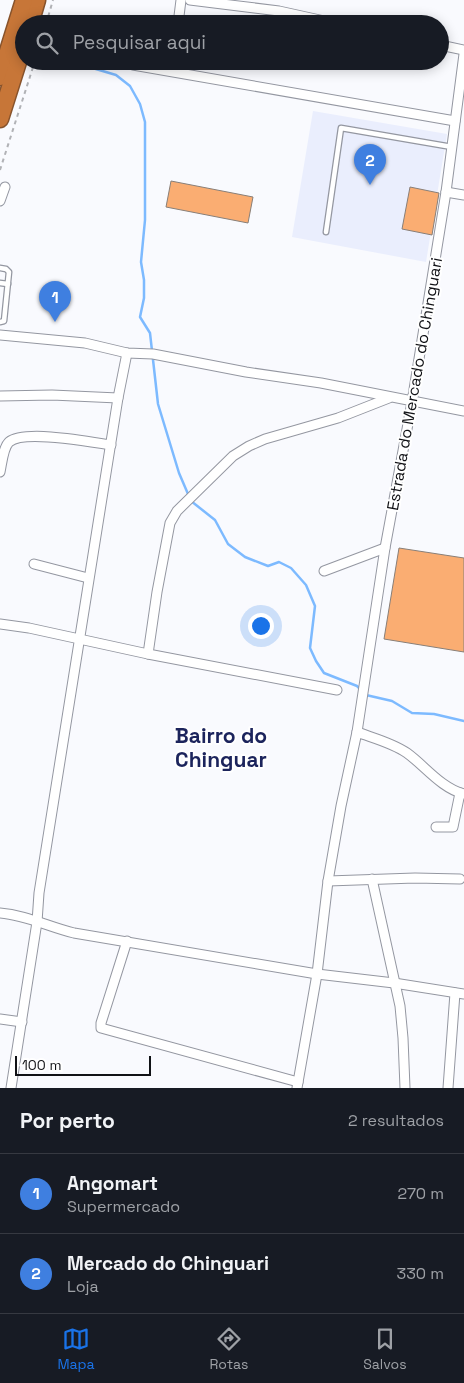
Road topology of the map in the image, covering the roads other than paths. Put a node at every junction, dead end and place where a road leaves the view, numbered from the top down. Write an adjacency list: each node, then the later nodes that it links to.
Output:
1 (24, 0): 5 (highway)
2 (37, 0): 6 (highway)
3 (181, 0): 7 (street)
4 (190, 0): 8 (street)
5 (19, 15)
6 (33, 15)
7 (179, 15)
8 (297, 15)
9 (15, 29): 15 (highway)
10 (449, 48): 11 (street)
11 (464, 52): 17 (street, Estrada do Mercado do Chinguari)
12 (15, 70): 16 (highway)
13 (160, 70): 14 (street)
14 (171, 72): 17 (street)
15 (0, 77)
16 (0, 119)
17 (455, 121): 18 (street, Estrada do Mercado do Chinguari)
18 (452, 147): 20 (street, Estrada do Mercado do Chinguari); 23 (lane)
19 (5, 187): 22 (street)
20 (446, 192): 21 (street); 34 (street, Estrada do Mercado do Chinguari)
21 (464, 195)
22 (0, 201)
23 (326, 232)
24 (0, 268): 26 (lane)
25 (0, 283): 26 (lane)
26 (8, 284): 27 (lane)
27 (3, 306): 28 (lane)
28 (0, 322)
29 (0, 335): 30 (street)
30 (127, 353): 32 (street); 33 (street)
31 (0, 396): 32 (street)
32 (118, 398): 36 (street)
33 (390, 398): 34 (street); 44 (street)
34 (412, 402): 35 (street); 38 (street, Estrada do Mercado do Chinguari)
35 (464, 411)
36 (111, 445): 37 (street); 41 (street)
37 (0, 472)
38 (385, 548): 40 (street); 46 (street, Estrada do Mercado do Chinguari)
39 (34, 564): 41 (street)
40 (324, 570)
41 (88, 578): 43 (street)
42 (0, 624): 43 (street)
43 (78, 640): 44 (street); 53 (street)
44 (148, 654): 45 (street)
45 (337, 690)
46 (357, 732): 47 (street); 51 (street, Estrada do Mercado do Chinguari)
47 (462, 793): 48 (street)
48 (436, 827)
49 (372, 879): 50 (street); 51 (street); 56 (street)
50 (460, 879)
51 (328, 881): 55 (street, Estrada do Mercado do Chinguari)
52 (0, 913): 53 (street)
53 (37, 922): 54 (street); 59 (street)
54 (127, 942): 55 (street); 60 (street)
55 (317, 974): 56 (street); 60 (street, Estrada do Mercado do Chinguari)
56 (394, 983): 57 (street); 62 (street)
57 (459, 994): 63 (street)
58 (0, 1019): 59 (street)
59 (22, 1022): 61 (street)
60 (297, 1085)
61 (11, 1088)
62 (405, 1088)
63 (448, 1088)

